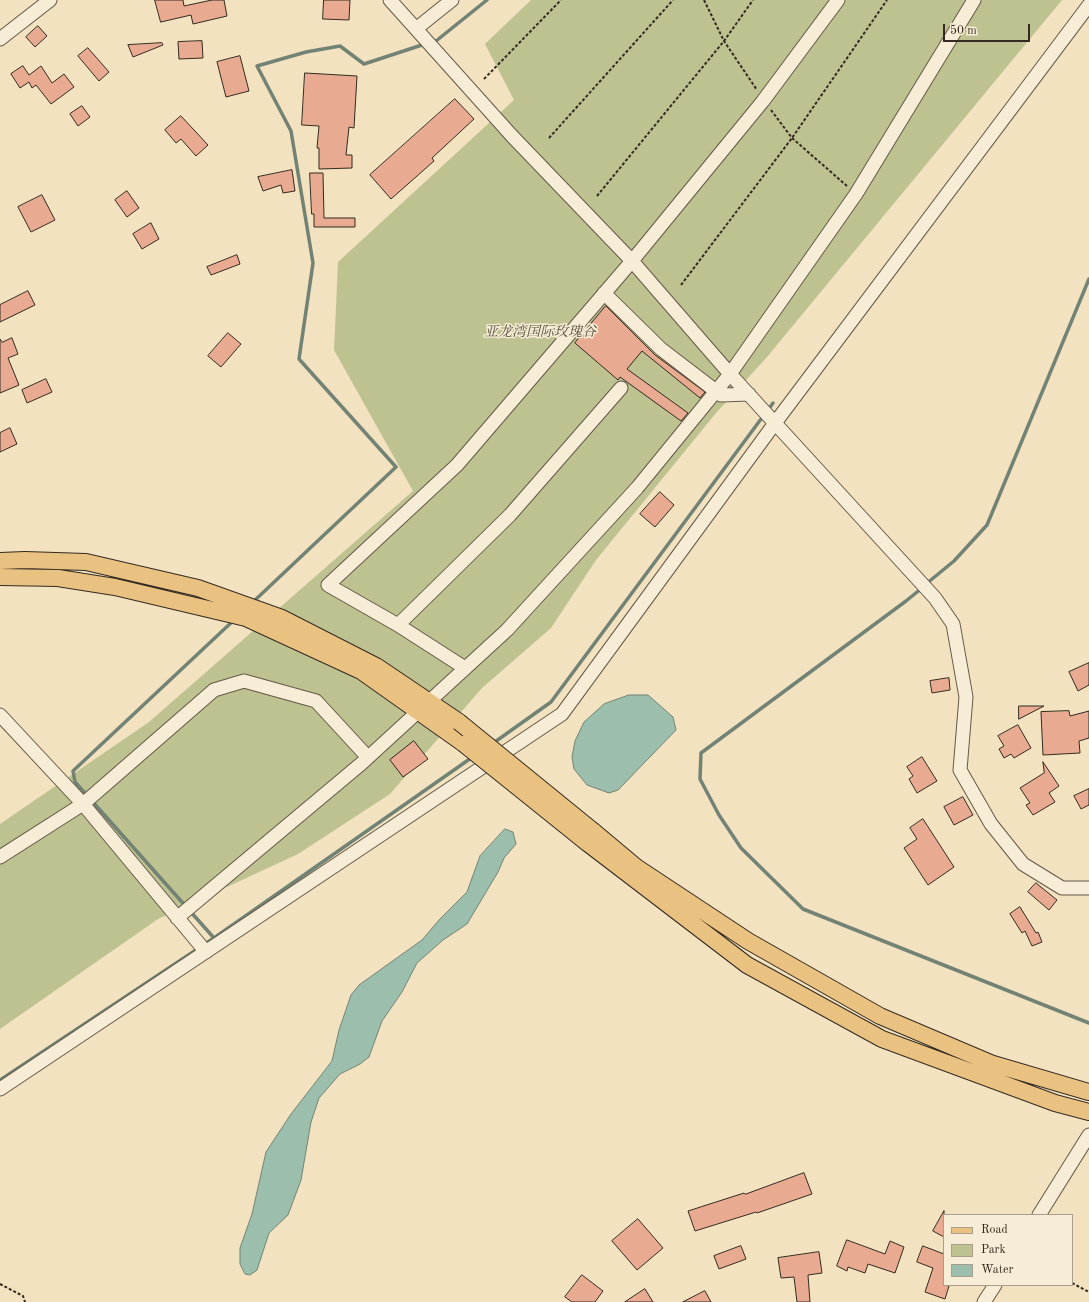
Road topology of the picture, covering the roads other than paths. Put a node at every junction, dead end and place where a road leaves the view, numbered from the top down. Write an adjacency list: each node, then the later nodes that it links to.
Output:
1 (50, 0): 8 (street)
2 (390, 0): 7 (street)
3 (452, 0): 7 (street)
4 (838, 0): 9 (street)
5 (974, 0): 11 (street)
6 (1089, 5): 14 (street)
7 (417, 28): 9 (street)
8 (0, 39)
9 (632, 261): 10 (street); 11 (street)
10 (604, 293): 13 (street); 17 (street)
11 (730, 374): 13 (street); 18 (street)
12 (621, 388): 17 (street)
13 (749, 394): 14 (street)
14 (775, 423): 24 (street); 26 (street)
15 (0, 560): 22 (main road, bridge)
16 (0, 577): 22 (main road, bridge)
17 (398, 625): 18 (street)
18 (466, 668): 25 (street)
19 (0, 715): 21 (street)
20 (363, 752): 21 (street)
21 (83, 804): 23 (street); 25 (street)
22 (590, 836): 28 (main road); 29 (main road)
23 (0, 857)
24 (1089, 888)
25 (177, 918): 26 (street)
26 (206, 952): 27 (street)
27 (0, 1089)
28 (1089, 1092)
29 (1089, 1112)
30 (1089, 1135): 31 (street)
31 (1040, 1214)
32 (994, 1286): 33 (street)
33 (984, 1302)

